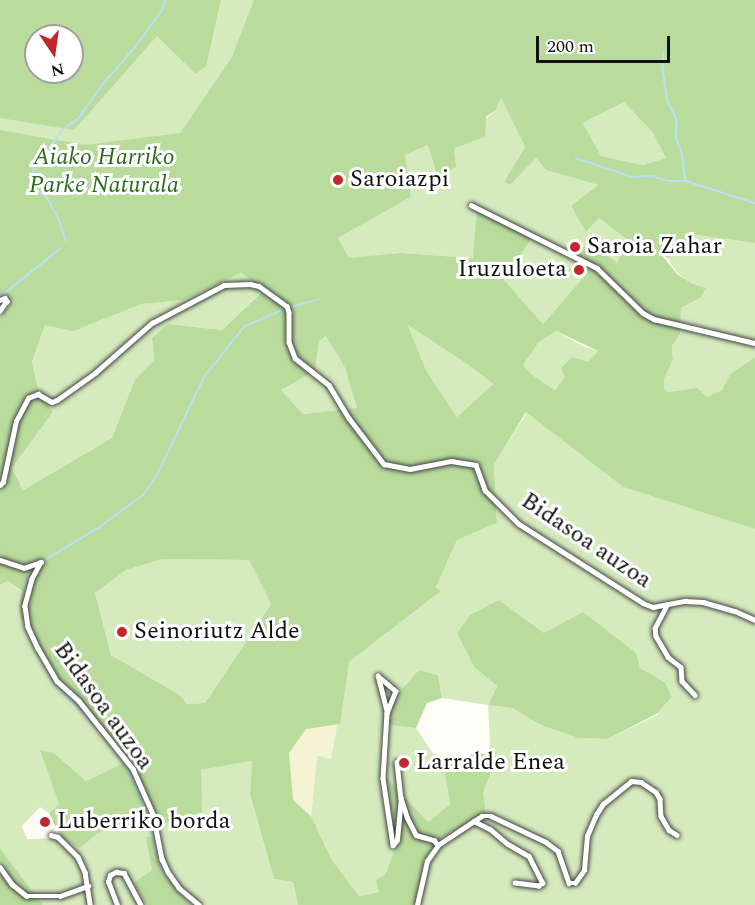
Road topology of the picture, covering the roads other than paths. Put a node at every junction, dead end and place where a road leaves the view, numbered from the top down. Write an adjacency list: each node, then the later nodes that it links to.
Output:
1 (471, 205): 4 (street)
2 (0, 300): 3 (street)
3 (0, 311)
4 (755, 343)
5 (0, 485): 7 (street, Bidasoa auzoa)
6 (0, 560): 23 (street, Bidasoa auzoa)
7 (668, 604): 8 (street, Bidasoa auzoa); 9 (street, Bidasoa auzoa)
8 (755, 620)
9 (695, 695)
10 (387, 713): 10 (street); 12 (street)
11 (397, 762): 12 (street)
12 (401, 798): 16 (street)
13 (474, 821): 15 (street); 16 (street); 18 (street)
14 (51, 835): 19 (street)
15 (677, 835)
16 (438, 845): 24 (street)
17 (0, 867): 19 (street)
18 (515, 883)
19 (88, 886): 20 (street)
20 (90, 905)
21 (117, 905): 22 (street)
22 (141, 905)
23 (199, 905)
24 (417, 905)

